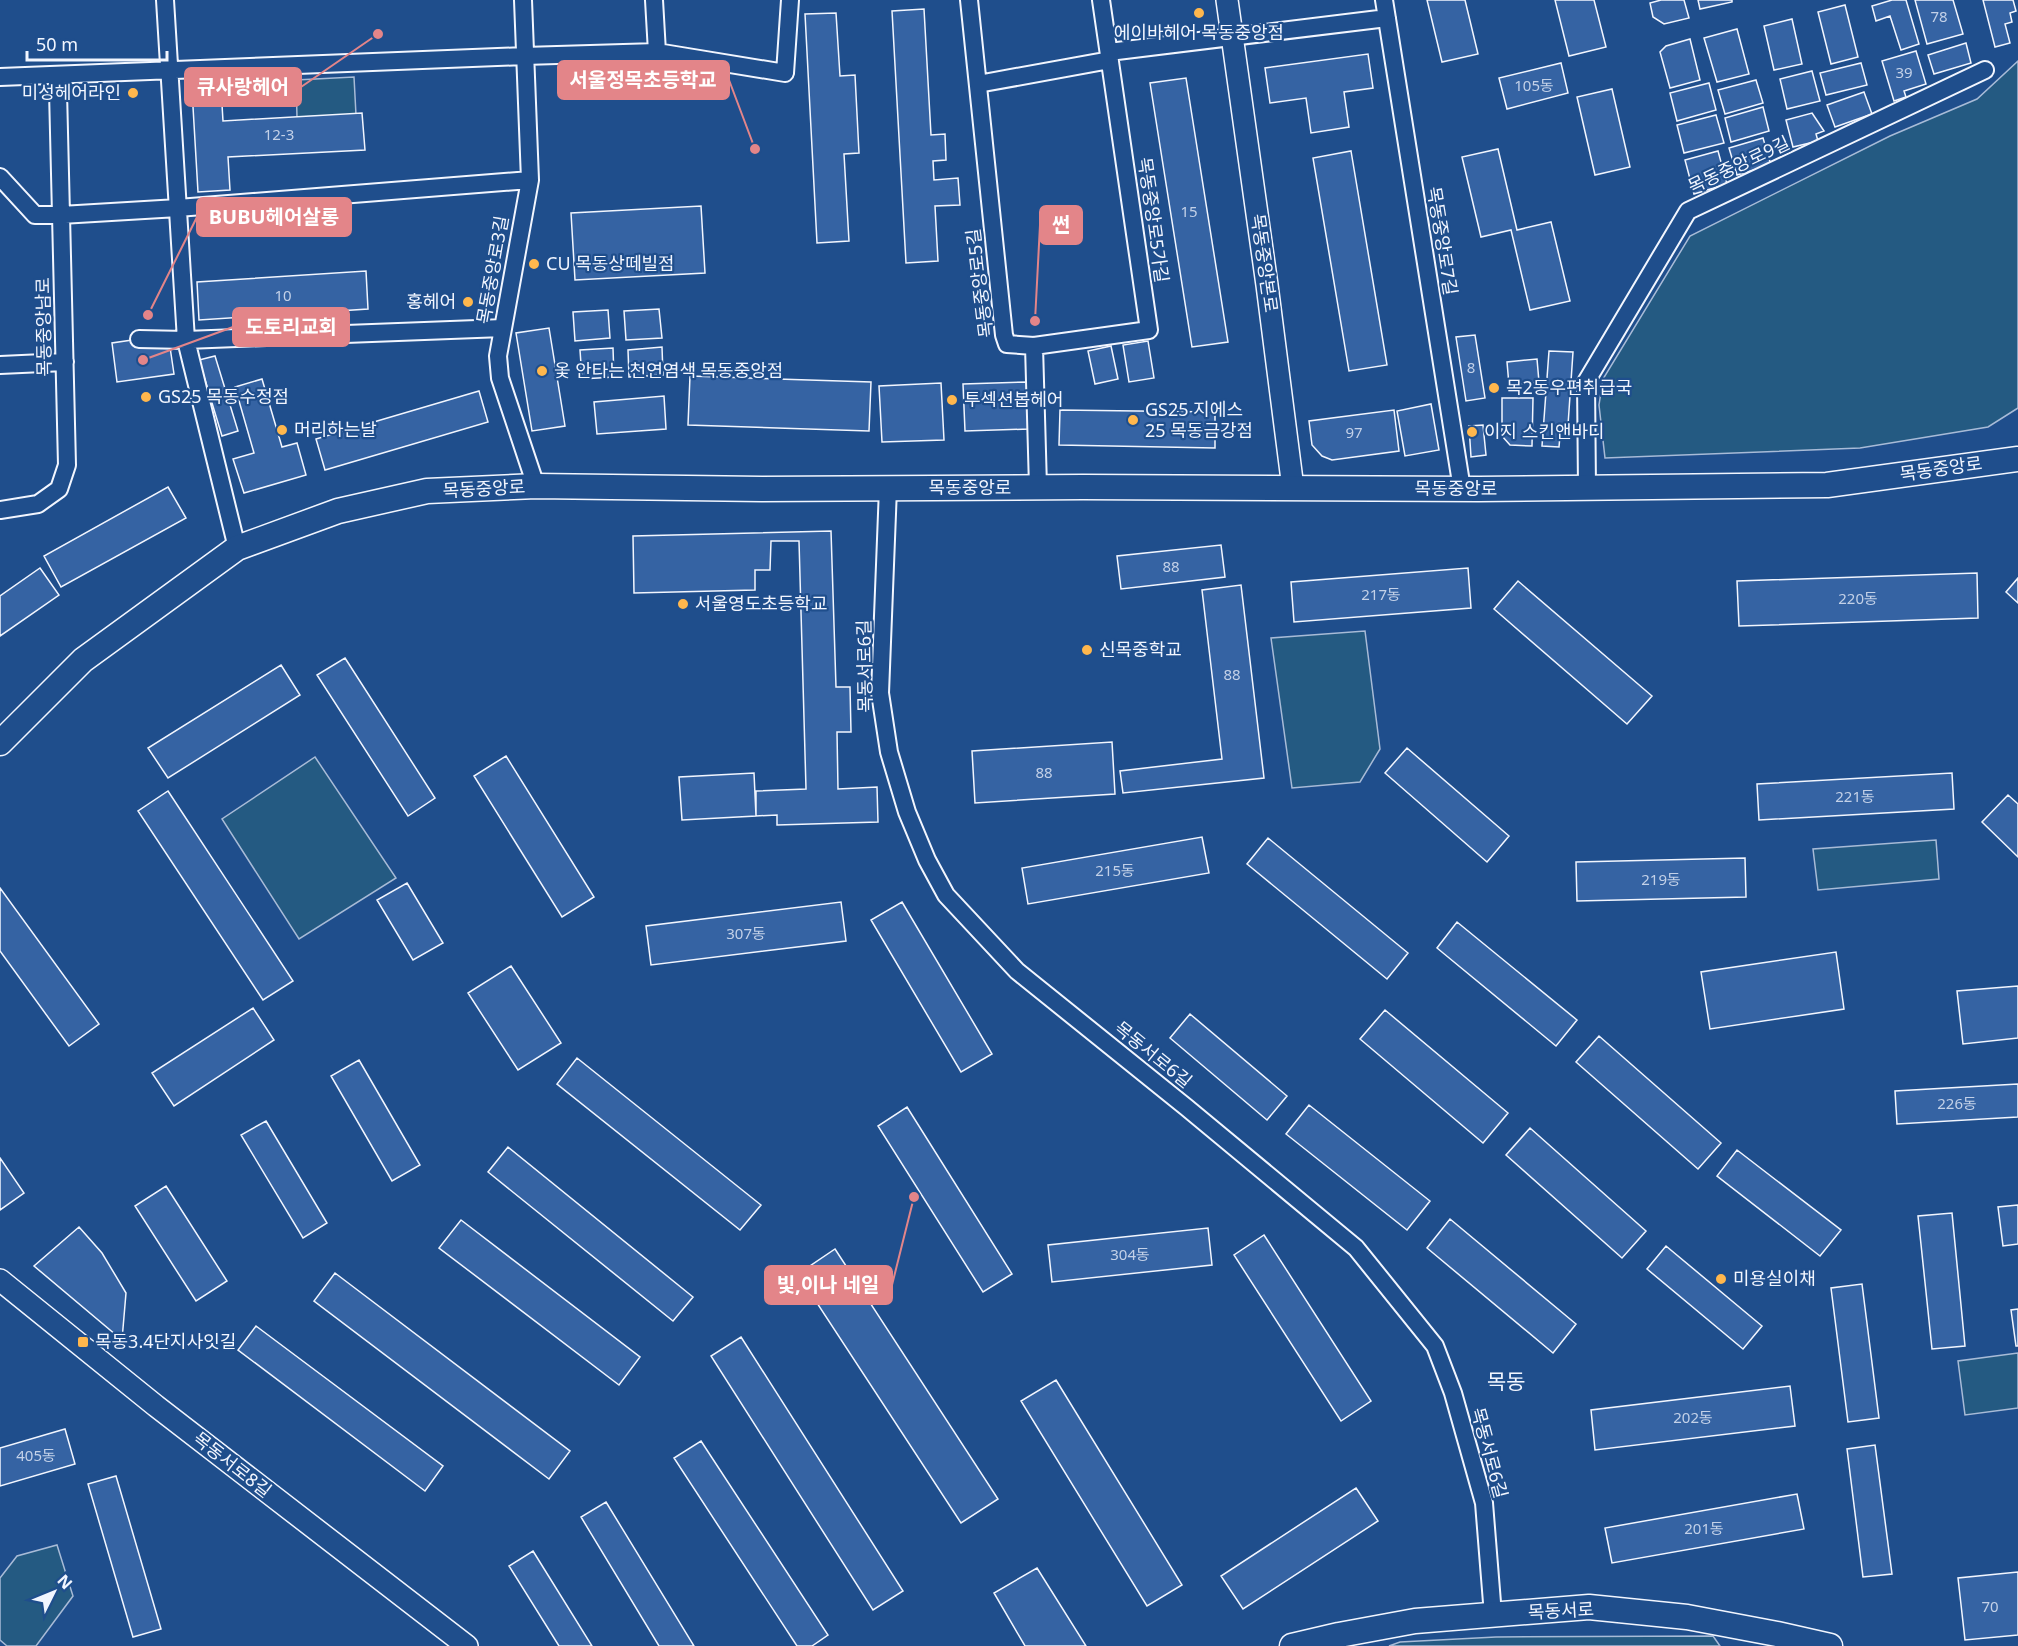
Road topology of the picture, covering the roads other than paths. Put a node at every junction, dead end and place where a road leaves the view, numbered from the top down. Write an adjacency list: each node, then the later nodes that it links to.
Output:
1 (165, 0): 14 (street)
2 (523, 0): 12 (street, 목동중앙로3길)
3 (654, 0): 11 (street)
4 (790, 0): 11 (street)
5 (969, 0): 18 (street, 목동중앙로5길)
6 (1101, 0): 13 (street, 목동중앙로5가길)
7 (1227, 0): 10 (street, 목동중앙본로)
8 (1384, 0): 9 (street, 목동중앙로7길)
9 (1387, 18): 10 (street); 35 (street, 목동중앙로7길)
10 (1232, 38): 13 (street); 33 (street, 목동중앙본로)
11 (657, 52): 12 (street)
12 (524, 56): 14 (street); 20 (street, 목동중앙로3길)
13 (1110, 56): 18 (street); 26 (street, 목동중앙로5가길)
14 (169, 70): 16 (street); 21 (street)
15 (1985, 70): 34 (street, 목동중앙로9길)
16 (60, 75): 17 (street); 22 (street, 목동중앙남로)
17 (0, 77)
18 (978, 84): 26 (street, 목동중앙로5길)
19 (0, 177): 22 (street)
20 (530, 180): 21 (street); 23 (street, 목동중앙로3길)
21 (178, 208): 22 (street); 25 (street)
22 (62, 215): 27 (street, 목동중앙남로)
23 (503, 328): 25 (street); 30 (street, 목동중앙로3길)
24 (139, 339): 25 (street)
25 (186, 340): 37 (street)
26 (1034, 346): 32 (street)
27 (65, 362): 28 (street); 36 (street, 목동중앙남로)
28 (0, 365)
29 (2018, 459): 34 (main road, 목동중앙로)
30 (536, 486): 31 (main road, 목동중앙로); 37 (main road, 목동중앙로)
31 (888, 488): 32 (main road, 목동중앙로); 40 (street, 목동서로6길)
32 (1038, 488): 33 (main road, 목동중앙로)
33 (1293, 488): 35 (main road, 목동중앙로)
34 (1587, 488): 35 (main road, 목동중앙로)
35 (1462, 489)
36 (0, 510)
37 (237, 548): 38 (main road, 목동중앙로)
38 (2, 735)
39 (0, 1280): 42 (street, 목동서로8길)
40 (1493, 1615): 41 (main road, 목동서로); 43 (main road, 목동서로)
41 (1776, 1640): 44 (main road, 목동서로)
42 (467, 1646)
43 (1292, 1646)
44 (1830, 1646)

